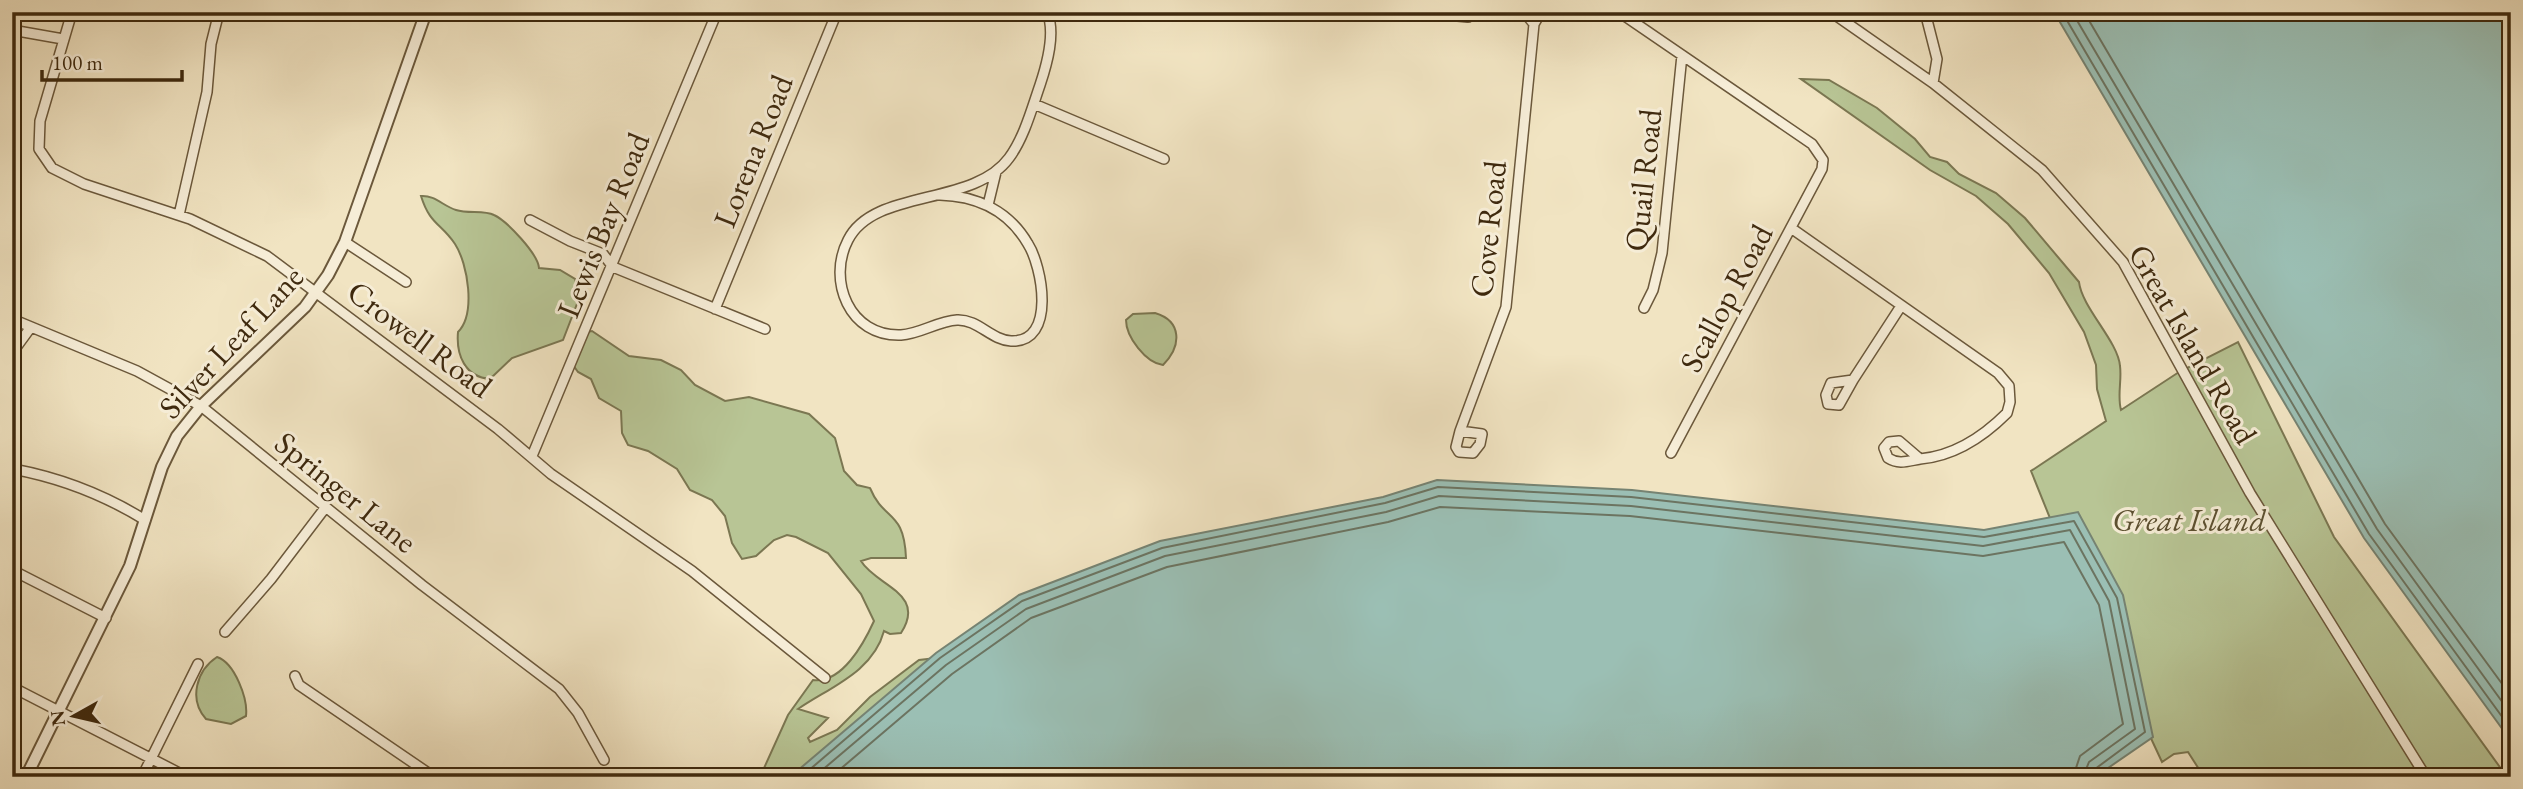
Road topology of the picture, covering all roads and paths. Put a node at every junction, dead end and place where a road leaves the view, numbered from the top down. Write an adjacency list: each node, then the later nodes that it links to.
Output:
1 (72, 12): 17 (street, Crowell Road)
2 (219, 12): 25 (street)
3 (426, 12): 28 (street, Silver Leaf Lane)
4 (717, 12): 29 (street, Lewis Bay Road)
5 (837, 12): 34 (street, Lorena Road)
6 (1426, 12): 13 (street)
7 (1489, 12): 13 (street)
8 (1524, 12): 15 (street)
9 (1541, 12): 15 (street, Cove Road)
10 (1619, 12): 18 (street)
11 (1831, 12): 19 (street, Great Island Road)
12 (1925, 12): 19 (street)
13 (1468, 14)
14 (1051, 15): 20 (street)
15 (1534, 24): 41 (street, Cove Road)
16 (12, 30): 17 (street)
17 (63, 39): 25 (street, Crowell Road)
18 (1682, 55): 27 (street, Scallop Road); 33 (street, Quail Road)
19 (1933, 83): 62 (street, Great Island Road)
20 (1034, 104): 21 (street); 22 (street)
21 (1164, 159)
22 (996, 172): 23 (street); 24 (street)
23 (940, 195): 24 (street); 24 (street)
24 (988, 205)
25 (179, 215): 31 (street, Crowell Road)
26 (530, 219): 29 (street)
27 (1791, 228): 32 (street); 42 (street, Scallop Road)
28 (345, 242): 30 (street); 31 (street, Silver Leaf Lane)
29 (613, 267): 34 (street); 43 (street, Lewis Bay Road)
30 (406, 282)
31 (316, 291): 40 (street, Silver Leaf Lane); 43 (street, Crowell Road)
32 (1901, 306): 39 (street); 44 (street)
33 (1644, 308)
34 (715, 309): 37 (street)
35 (12, 320): 36 (street, Springer Lane)
36 (31, 327): 38 (street); 40 (street, Springer Lane)
37 (765, 329)
38 (12, 353)
39 (1853, 380)
40 (201, 406): 46 (street, Springer Lane); 47 (street, Silver Leaf Lane)
41 (1460, 431)
42 (1671, 453)
43 (532, 456): 53 (street, Crowell Road)
44 (1920, 459)
45 (13, 469): 47 (street)
46 (325, 508): 50 (street); 57 (street, Springer Lane)
47 (145, 520): 49 (street, Silver Leaf Lane)
48 (12, 570): 49 (street)
49 (106, 618): 55 (street, Silver Leaf Lane)
50 (225, 632)
51 (198, 664): 56 (street)
52 (295, 676): 61 (street)
53 (825, 678)
54 (12, 687): 55 (street)
55 (58, 711): 56 (street); 58 (street, Silver Leaf Lane)
56 (151, 759): 59 (street); 60 (street)
57 (604, 760)
58 (26, 777)
59 (142, 777)
60 (187, 777)
61 (434, 777)
62 (2426, 777)

